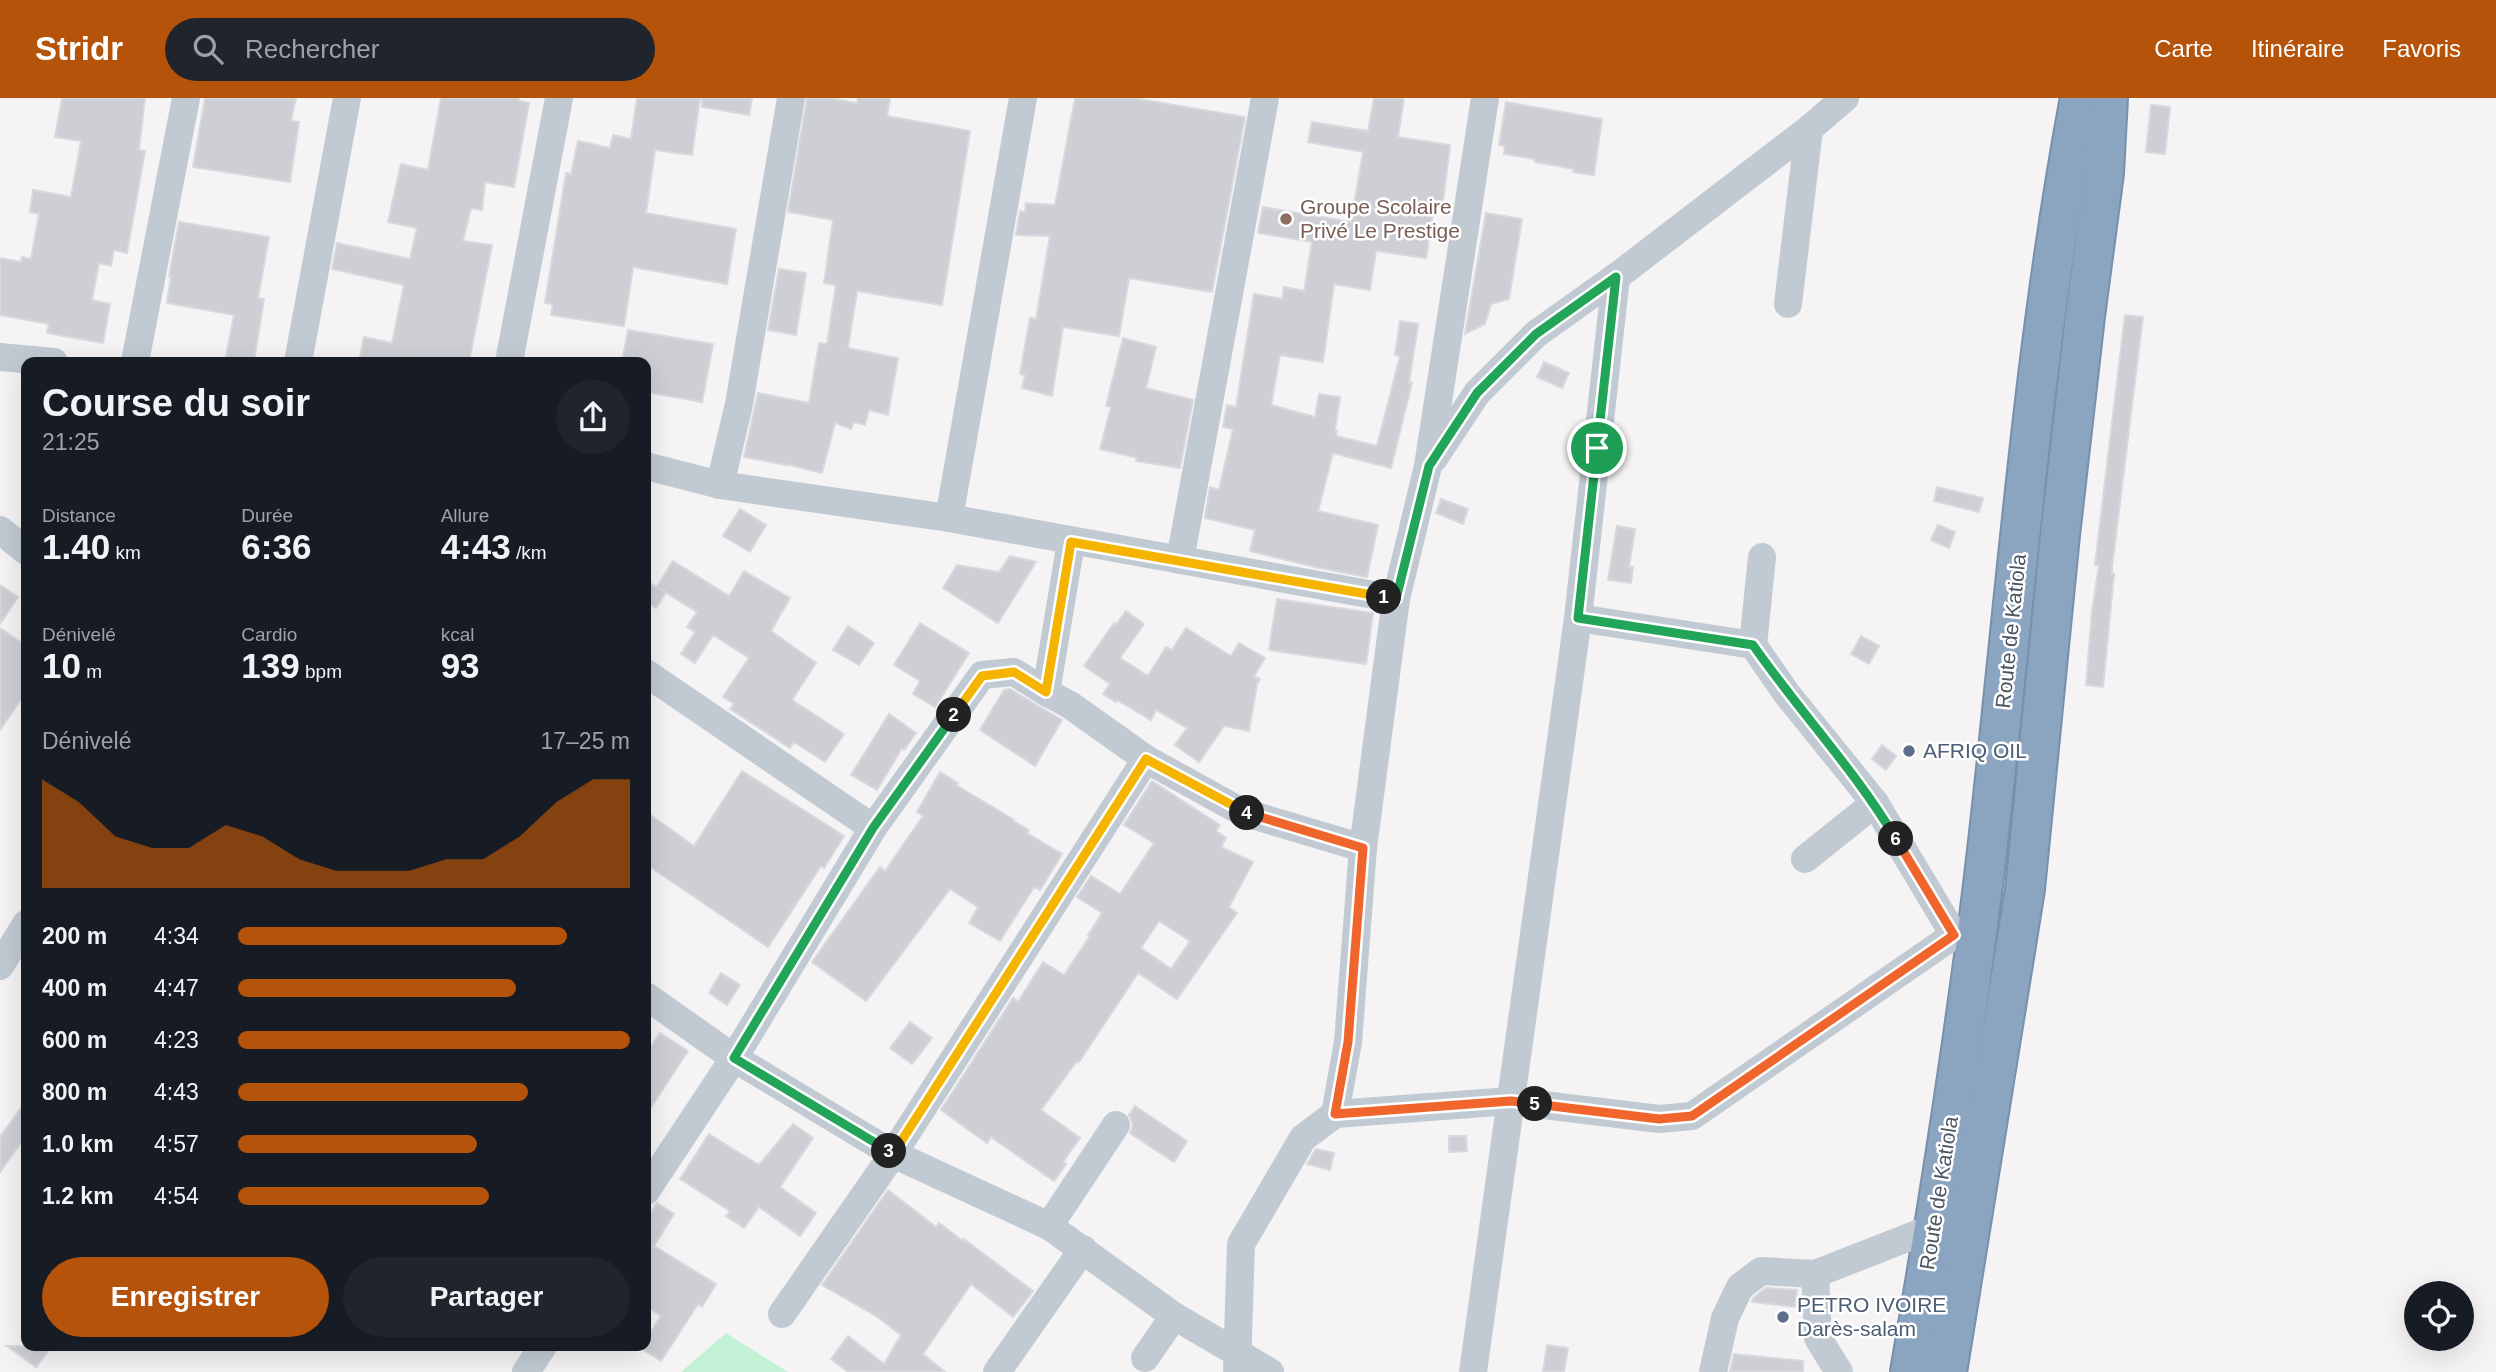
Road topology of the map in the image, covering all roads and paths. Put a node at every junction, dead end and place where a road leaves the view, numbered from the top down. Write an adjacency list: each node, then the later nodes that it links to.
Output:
1 (186, 98): 15 (street)
2 (347, 98): 16 (street)
3 (559, 98): 17 (street)
4 (791, 98): 21 (street)
5 (1023, 98): 22 (street)
6 (1265, 98): 27 (street)
7 (1485, 98): 19 (street)
8 (1846, 98): 11 (street)
9 (2080, 98): 39 (highway, Route de Katiola)
10 (2108, 98): 64 (highway, Route de Katiola)
11 (1809, 129): 12 (street); 13 (street)
12 (1616, 277): 19 (street); 29 (street)
13 (1787, 304)
14 (0, 357): 18 (street)
15 (136, 357)
16 (299, 357)
17 (510, 357)
18 (21, 359)
19 (1429, 466): 28 (street)
20 (651, 467): 21 (street)
21 (720, 485): 22 (street)
22 (949, 518): 24 (street)
23 (1, 532): 25 (street)
24 (1071, 542): 27 (street); 32 (street)
25 (21, 547)
26 (1762, 557): 30 (street)
27 (1180, 560): 28 (street)
28 (1396, 599): 36 (street)
29 (1578, 618): 30 (street); 43 (street)
30 (1753, 645): 34 (street)
31 (651, 676): 35 (street)
32 (1046, 692): 33 (street); 35 (street)
33 (1146, 759): 36 (street); 46 (street)
34 (1875, 803): 37 (street); 39 (street)
35 (873, 828): 42 (street)
36 (1363, 848): 44 (street)
37 (1805, 859)
38 (21, 932): 40 (street)
39 (1965, 939): 43 (street); 49 (highway, Route de Katiola)
40 (0, 966)
41 (651, 1000): 42 (street)
42 (734, 1058): 46 (street); 47 (street)
43 (1511, 1101): 44 (street); 60 (street)
44 (1335, 1114): 56 (street)
45 (1116, 1125): 48 (street)
46 (893, 1154): 48 (street); 52 (street)
47 (651, 1183)
48 (1049, 1226): 50 (street)
49 (1934, 1227): 51 (street); 63 (highway, Route de Katiola)
50 (1083, 1249): 53 (street); 58 (street)
51 (1815, 1274): 61 (street); 62 (street)
52 (782, 1314)
53 (1174, 1316): 55 (street); 56 (street)
54 (540, 1351): 57 (street)
55 (1145, 1358)
56 (1236, 1363): 59 (street)
57 (526, 1372)
58 (997, 1372)
59 (1270, 1372)
60 (1473, 1372)
61 (1713, 1372)
62 (1839, 1372)
63 (1910, 1372)
64 (1947, 1372)

